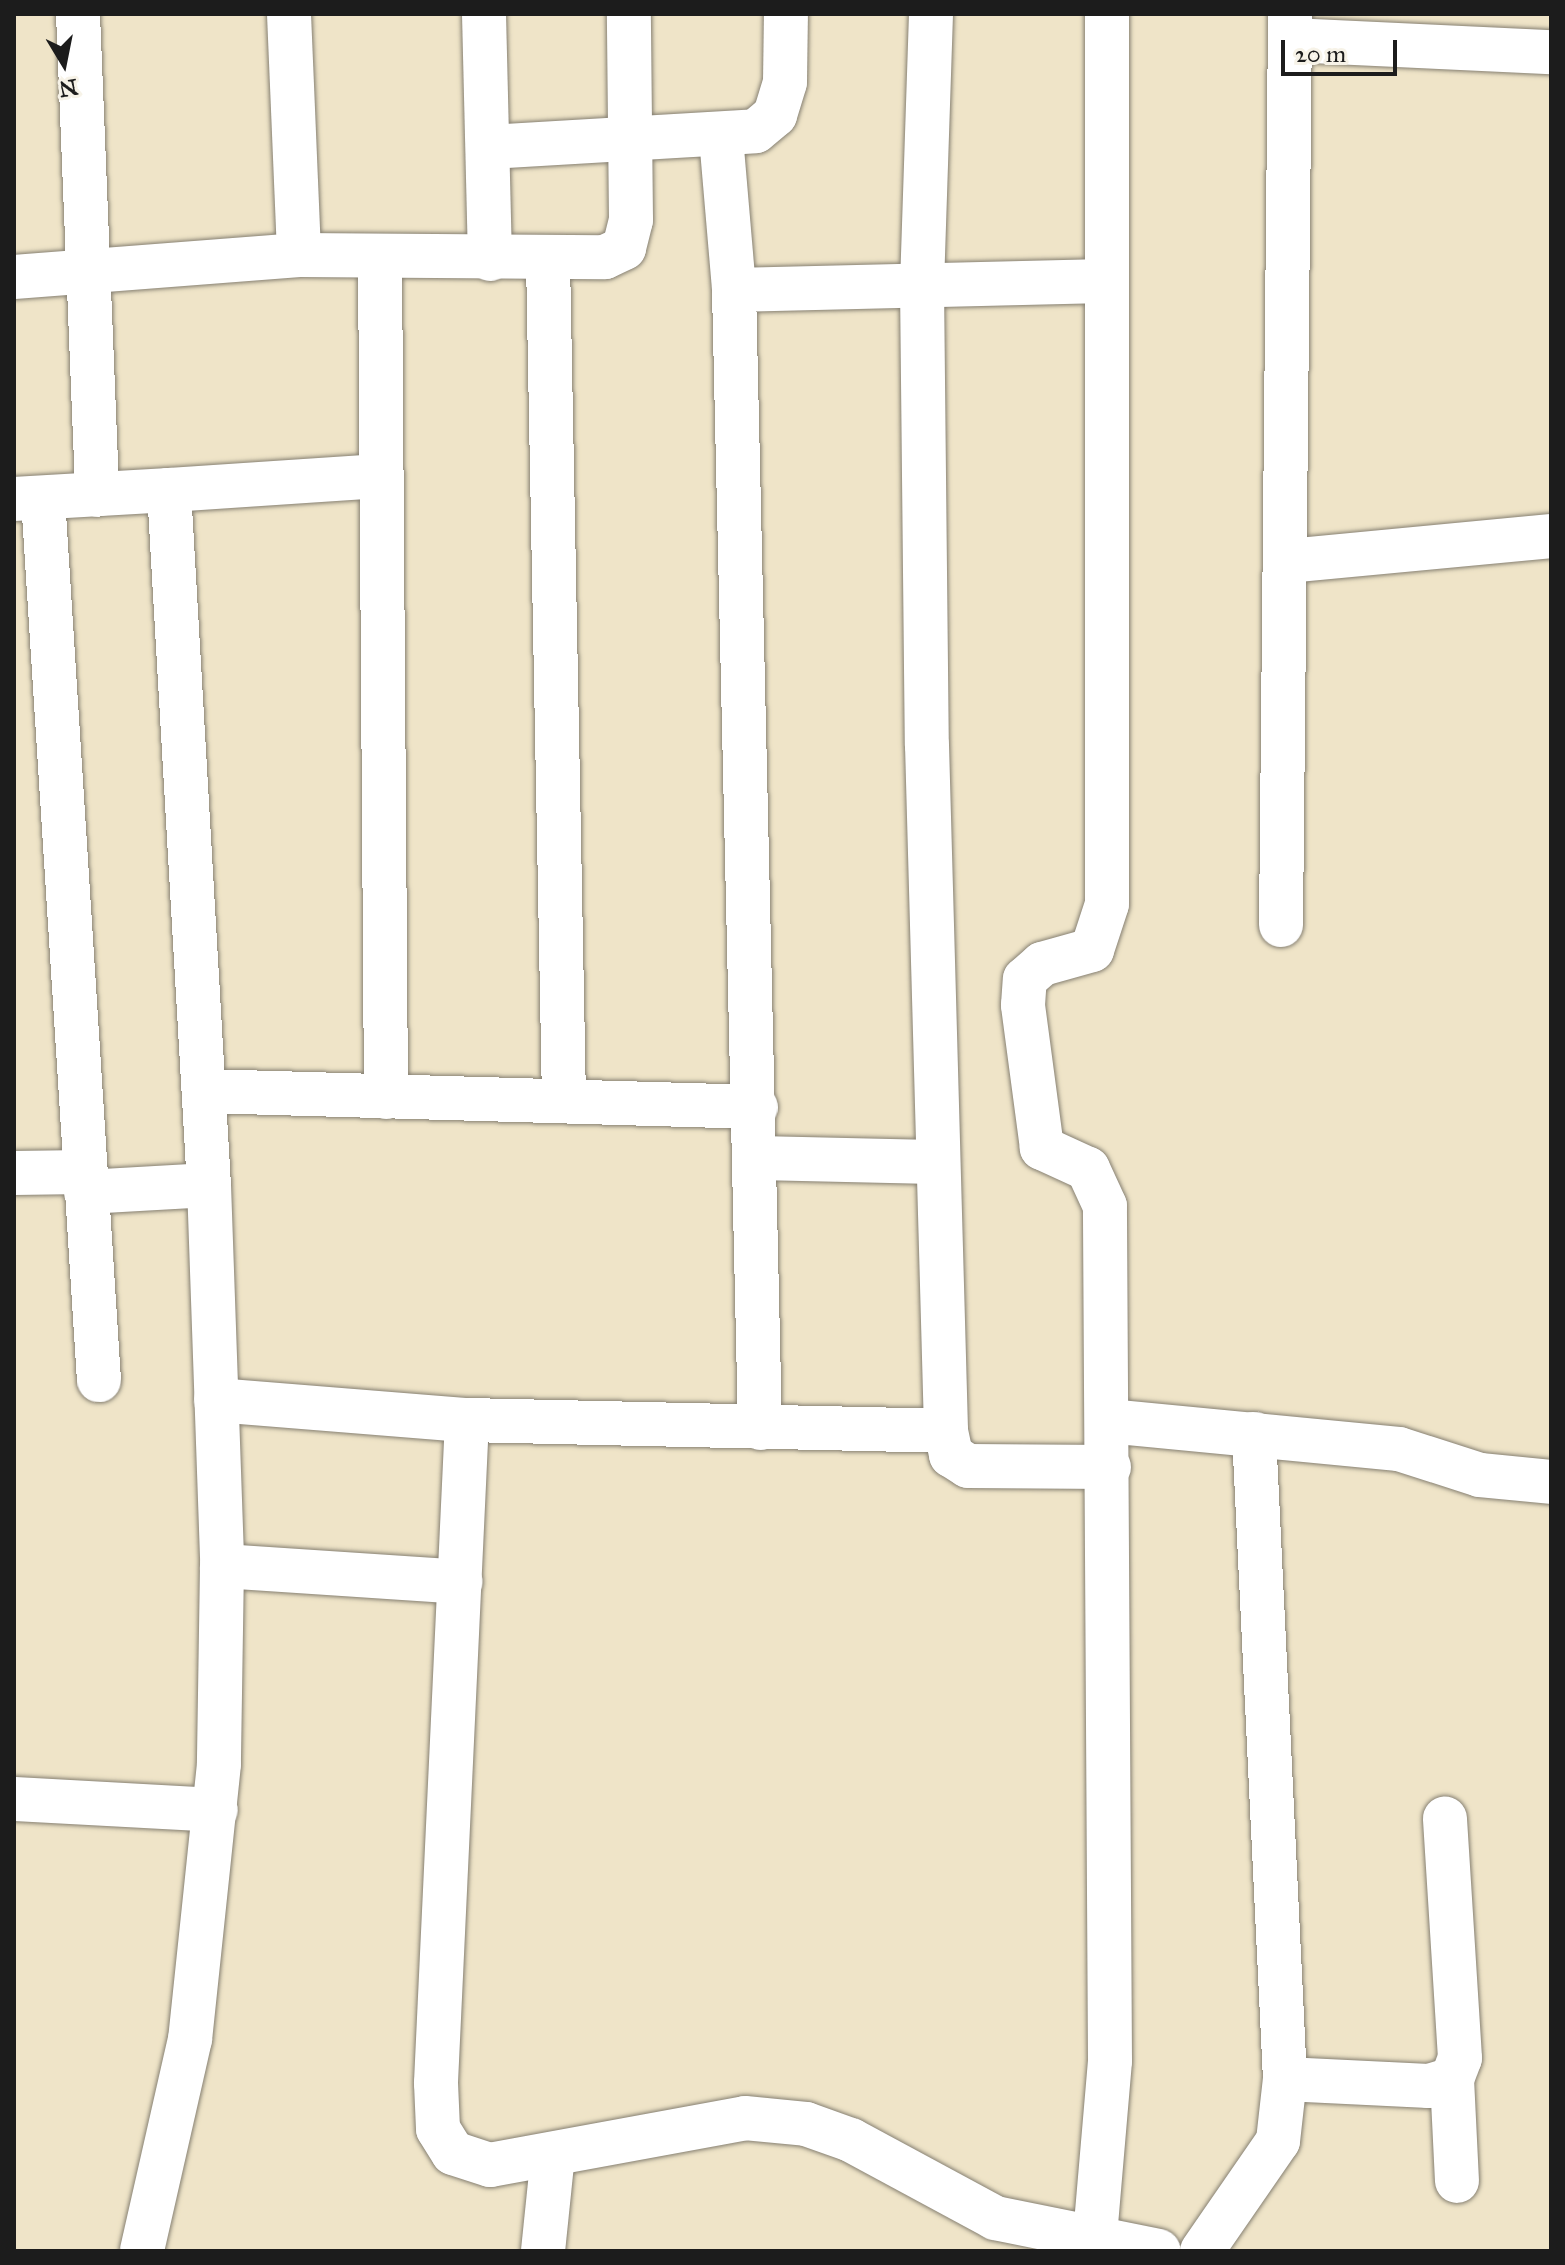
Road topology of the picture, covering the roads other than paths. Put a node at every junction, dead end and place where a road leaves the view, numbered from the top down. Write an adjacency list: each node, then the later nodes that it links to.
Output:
1 (78, 14): 17 (street)
2 (289, 14): 13 (street)
3 (484, 14): 12 (street)
4 (629, 14): 11 (street)
5 (786, 14): 10 (street)
6 (931, 14): 20 (street)
7 (1107, 14): 19 (street)
8 (1291, 27): 9 (street); 27 (street)
9 (1551, 52)
10 (721, 137): 11 (street); 21 (street)
11 (629, 144): 12 (street); 16 (street)
12 (489, 147): 15 (street)
13 (299, 255): 14 (street); 17 (street)
14 (380, 257): 15 (street); 22 (street)
15 (490, 259): 16 (street)
16 (548, 260): 31 (street)
17 (90, 269): 18 (street); 24 (street)
18 (14, 277)
19 (1104, 281): 20 (street); 41 (street)
20 (922, 285): 21 (street); 34 (street)
21 (734, 290): 32 (street)
22 (381, 476): 23 (street); 30 (street)
23 (169, 490): 24 (street); 29 (street)
24 (97, 495): 25 (street)
25 (29, 498): 36 (street)
26 (1551, 536): 27 (street)
27 (1287, 561): 28 (street)
28 (1281, 925)
29 (205, 1091): 30 (street); 37 (street)
30 (386, 1097): 31 (street)
31 (564, 1101): 32 (street)
32 (756, 1107): 33 (street)
33 (758, 1158): 34 (street); 42 (street)
34 (934, 1162): 43 (street)
35 (14, 1173): 36 (street)
36 (86, 1182): 37 (street); 38 (street)
37 (209, 1185): 39 (street)
38 (99, 1380)
39 (216, 1400): 40 (street); 47 (street)
40 (467, 1420): 42 (street); 48 (street)
41 (1108, 1421): 44 (street); 45 (street)
42 (760, 1428): 43 (street)
43 (946, 1431): 45 (street)
44 (1254, 1434): 46 (street); 52 (street)
45 (1109, 1467): 57 (street)
46 (1551, 1482)
47 (222, 1566): 48 (street); 50 (street)
48 (460, 1582): 54 (street)
49 (14, 1799): 50 (street)
50 (216, 1810): 58 (street)
51 (1445, 1818): 53 (street)
52 (1285, 2079): 53 (street); 61 (street)
53 (1452, 2079): 55 (street)
54 (553, 2155): 56 (street); 59 (street)
55 (1457, 2181)
56 (994, 2234): 57 (street)
57 (1095, 2236): 60 (street)
58 (142, 2251)
59 (543, 2251)
60 (1159, 2251)
61 (1202, 2251)

